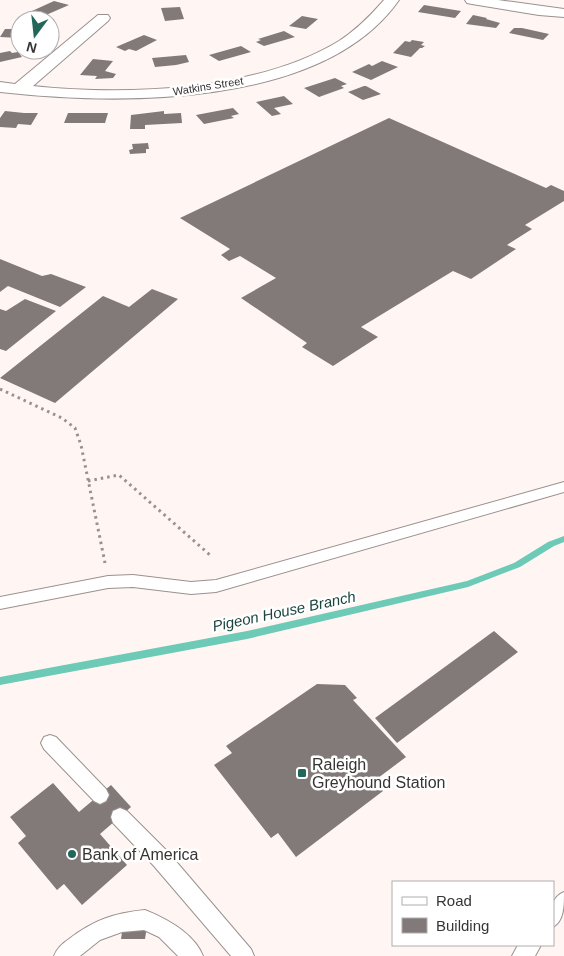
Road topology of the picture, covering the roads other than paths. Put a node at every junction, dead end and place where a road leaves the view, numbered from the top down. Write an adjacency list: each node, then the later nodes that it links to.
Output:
1 (392, 0): 6 (street, Watkins Street)
2 (472, 0): 3 (street)
3 (564, 13)
4 (103, 18): 6 (street)
5 (0, 87): 6 (street, Watkins Street)
6 (18, 90)
7 (564, 487): 8 (lane)
8 (0, 603)
9 (50, 743): 10 (lane)
10 (100, 795)
11 (120, 817): 17 (lane)
12 (564, 902): 13 (lane)
13 (554, 915)
14 (530, 946): 18 (lane)
15 (64, 956): 16 (lane)
16 (193, 956)
17 (244, 956)
18 (522, 956)

